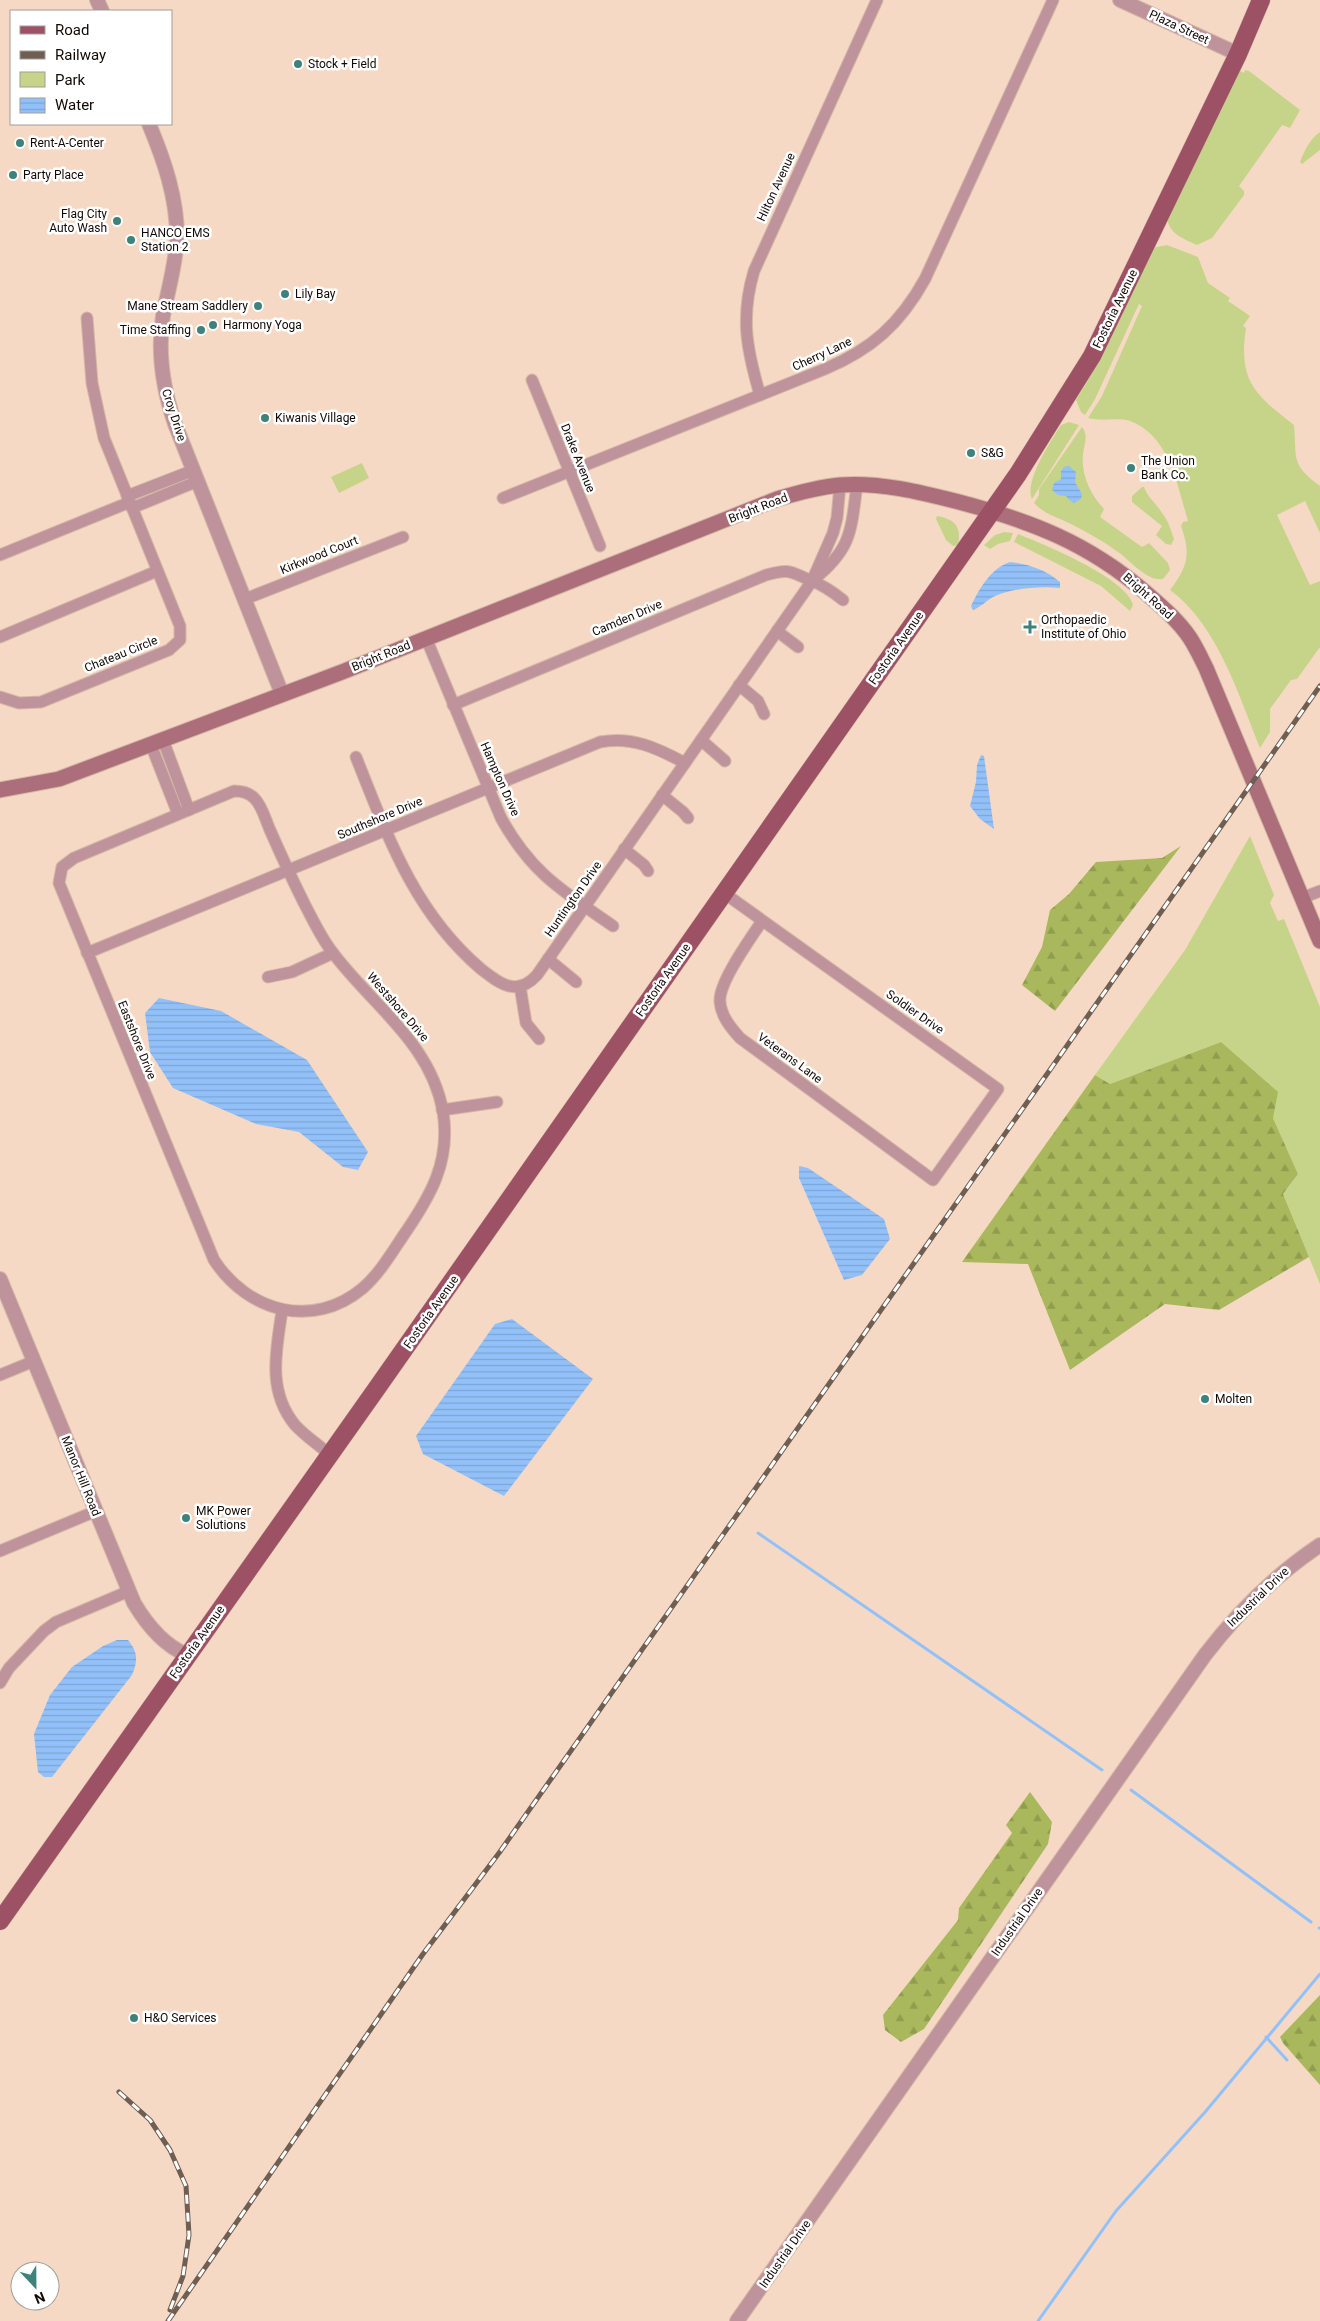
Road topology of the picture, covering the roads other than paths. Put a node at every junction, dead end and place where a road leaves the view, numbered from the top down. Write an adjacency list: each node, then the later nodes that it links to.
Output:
1 (877, 0): 9 (street, Hilton Avenue)
2 (1053, 0): 9 (street, Cherry Lane)
3 (1120, 0): 5 (street, Plaza Street)
4 (1261, 0): 5 (main road, Fostoria Avenue)
5 (1238, 54): 16 (main road, Fostoria Avenue)
6 (149, 125): 11 (street, Croy Drive)
7 (88, 318): 15 (street, Chateau Circle)
8 (532, 380): 10 (street, Drake Avenue)
9 (760, 395): 10 (street, Cherry Lane)
10 (569, 472): 14 (street, Cherry Lane); 18 (street, Drake Avenue)
11 (196, 475): 15 (street); 22 (street, Croy Drive)
12 (857, 484): 13 (main road, Bright Road); 16 (main road, Bright Road); 21 (street, Huntington Drive)
13 (840, 485): 21 (street, Huntington Drive); 26 (main road, Bright Road)
14 (503, 498)
15 (130, 502): 19 (street); 20 (street, Chateau Circle)
16 (993, 512): 48 (main road, Fostoria Avenue); 49 (main road, Bright Road)
17 (403, 537): 22 (street, Kirkwood Court)
18 (600, 546)
19 (0, 555)
20 (157, 571): 25 (street); 30 (street, Chateau Circle)
21 (812, 581): 23 (street, Camden Drive); 24 (street, Huntington Drive); 31 (street, Camden Drive)
22 (245, 599): 29 (street, Croy Drive)
23 (843, 600)
24 (777, 631): 27 (street); 28 (street, Huntington Drive)
25 (0, 637)
26 (426, 638): 29 (main road, Bright Road); 31 (street, Hampton Drive)
27 (798, 648)
28 (739, 686): 32 (street); 33 (street, Huntington Drive)
29 (282, 694): 34 (main road, Bright Road)
30 (0, 697)
31 (453, 705): 38 (street, Hampton Drive)
32 (764, 714)
33 (701, 740): 36 (street); 37 (street, Huntington Drive)
34 (157, 742): 39 (main road, Bright Road); 41 (street)
35 (356, 757): 43 (street)
36 (725, 760)
37 (685, 763): 38 (street, Southshore Drive); 40 (street, Huntington Drive)
38 (488, 788): 43 (street, Southshore Drive); 50 (street, Hampton Drive)
39 (0, 790)
40 (662, 796): 42 (street); 44 (street, Huntington Drive)
41 (184, 812): 46 (street, Westshore Drive); 54 (street, Eastshore Drive)
42 (688, 818)
43 (385, 831): 46 (street, Southshore Drive); 59 (street)
44 (624, 849): 45 (street); 50 (street, Huntington Drive)
45 (648, 871)
46 (288, 872): 54 (street, Southshore Drive); 55 (street, Westshore Drive)
47 (1320, 890): 49 (street)
48 (724, 893): 51 (street, Soldier Drive); 68 (main road, Fostoria Avenue)
49 (1302, 898): 53 (main road, Bright Road)
50 (584, 907): 52 (street, Hampton Drive); 56 (street, Huntington Drive)
51 (762, 920): 63 (street, Veterans Lane); 63 (street, Soldier Drive)
52 (613, 926)
53 (1320, 941)
54 (87, 953): 65 (street, Eastshore Drive)
55 (333, 953): 57 (street); 62 (street, Westshore Drive)
56 (548, 959): 58 (street); 59 (street, Huntington Drive)
57 (268, 977)
58 (576, 982)
59 (520, 986): 60 (street)
60 (539, 1039)
61 (497, 1102): 62 (street)
62 (442, 1110): 65 (street, Westshore Drive)
63 (933, 1180)
64 (0, 1279): 66 (street, Manor Hill Road)
65 (282, 1311): 68 (street)
66 (34, 1361): 67 (street); 69 (street, Manor Hill Road)
67 (0, 1375)
68 (330, 1455): 73 (main road, Fostoria Avenue)
69 (96, 1511): 71 (street); 72 (street, Manor Hill Road)
70 (1320, 1545): 76 (street, Industrial Drive)
71 (0, 1550)
72 (129, 1591): 73 (street, Manor Hill Road); 74 (street)
73 (187, 1655): 75 (main road, Fostoria Avenue)
74 (0, 1683)
75 (0, 1921)
76 (737, 2321)

